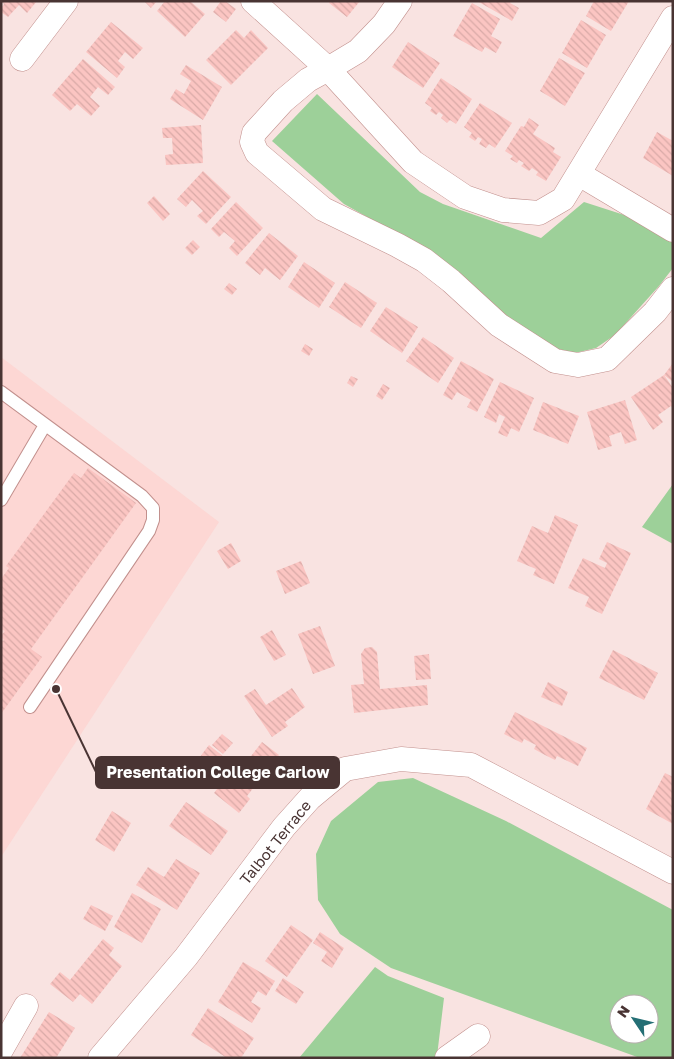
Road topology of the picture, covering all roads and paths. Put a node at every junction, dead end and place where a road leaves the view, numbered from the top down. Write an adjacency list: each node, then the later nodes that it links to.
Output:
1 (66, 1): 5 (street)
2 (253, 1): 6 (street)
3 (400, 1): 6 (street)
4 (673, 18): 7 (street)
5 (22, 59)
6 (328, 69): 7 (street); 9 (street)
7 (579, 174): 8 (street)
8 (673, 230)
9 (673, 288)
10 (2, 396): 11 (lane)
11 (45, 425): 12 (lane); 13 (lane)
12 (1, 500)
13 (30, 707)
14 (673, 872): 18 (street, Talbot Terrace)
15 (26, 1006): 17 (street)
16 (478, 1036): 19 (street)
17 (1, 1050)
18 (100, 1058)
19 (447, 1058)

